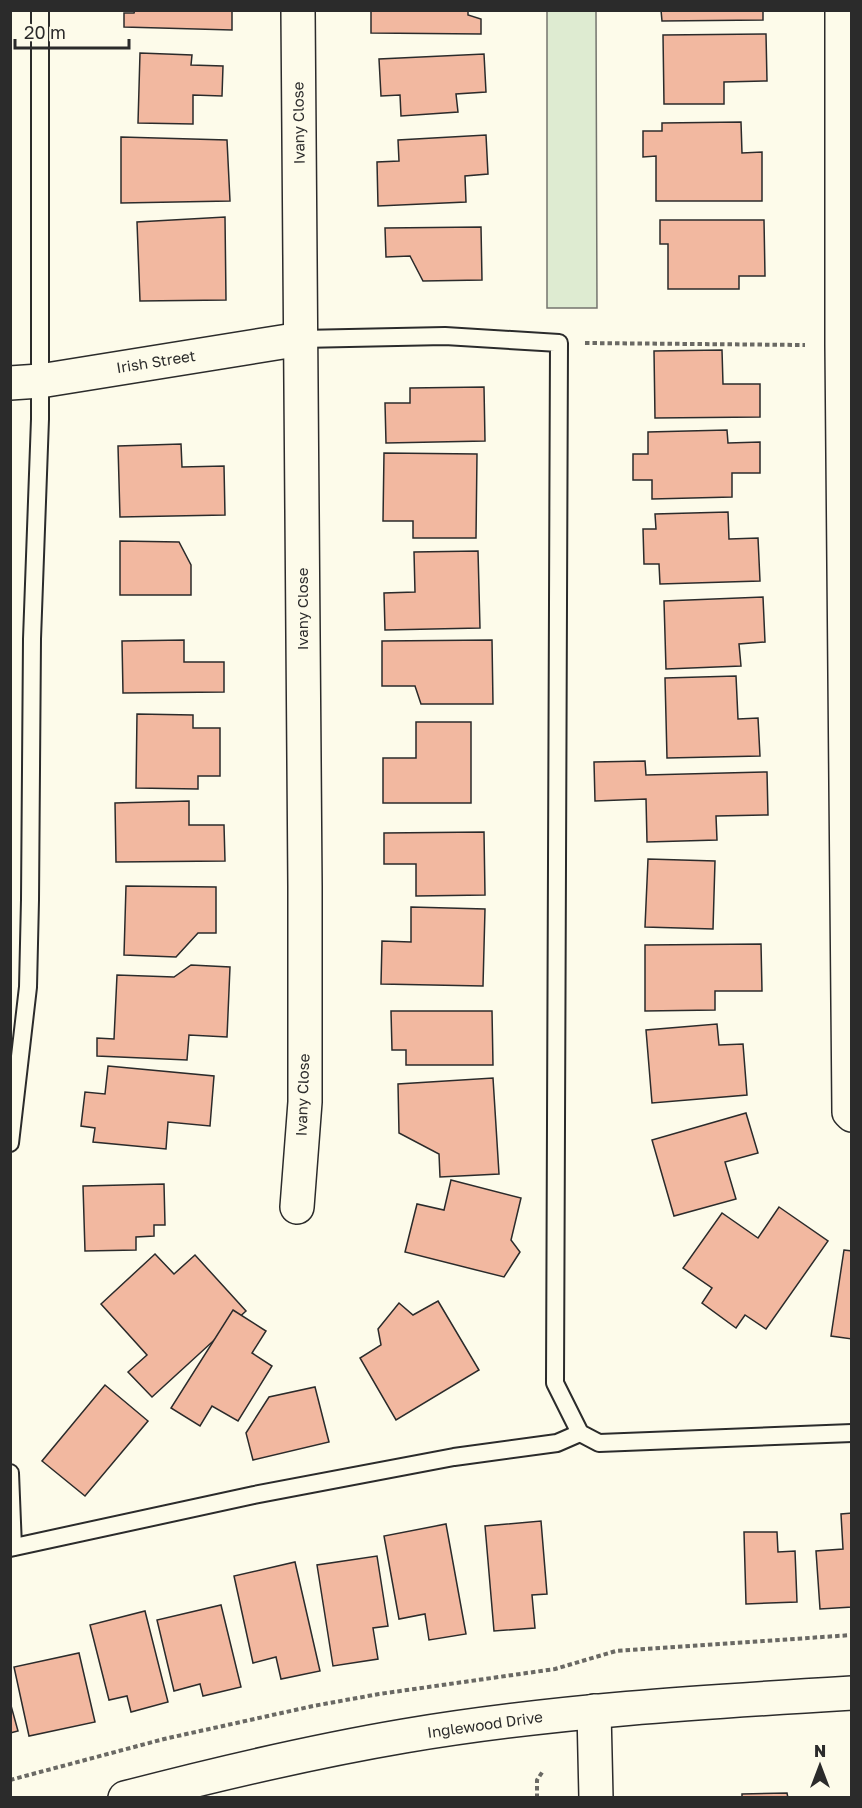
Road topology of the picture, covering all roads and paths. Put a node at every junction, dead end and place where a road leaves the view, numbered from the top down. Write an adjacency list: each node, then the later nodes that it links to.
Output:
1 (40, 10): 8 (lane)
2 (298, 10): 5 (street, Ivany Close)
3 (842, 10): 4 (street)
4 (847, 72): 7 (street)
5 (301, 339): 6 (lane); 8 (street, Irish Street); 11 (street, Ivany Close)
6 (559, 343): 7 (path); 12 (lane)
7 (842, 345): 9 (street)
8 (25, 382): 10 (lane)
9 (852, 1115)
10 (10, 1143)
11 (297, 1207)
12 (579, 1433): 13 (lane); 15 (lane)
13 (852, 1433)
14 (10, 1473): 15 (lane)
15 (12, 1547)
16 (852, 1693): 17 (street, Inglewood Drive)
17 (594, 1711): 19 (street, Inglewood Drive); 21 (street)
18 (543, 1771): 20 (path)
19 (125, 1797)
20 (537, 1797)
21 (596, 1797)

